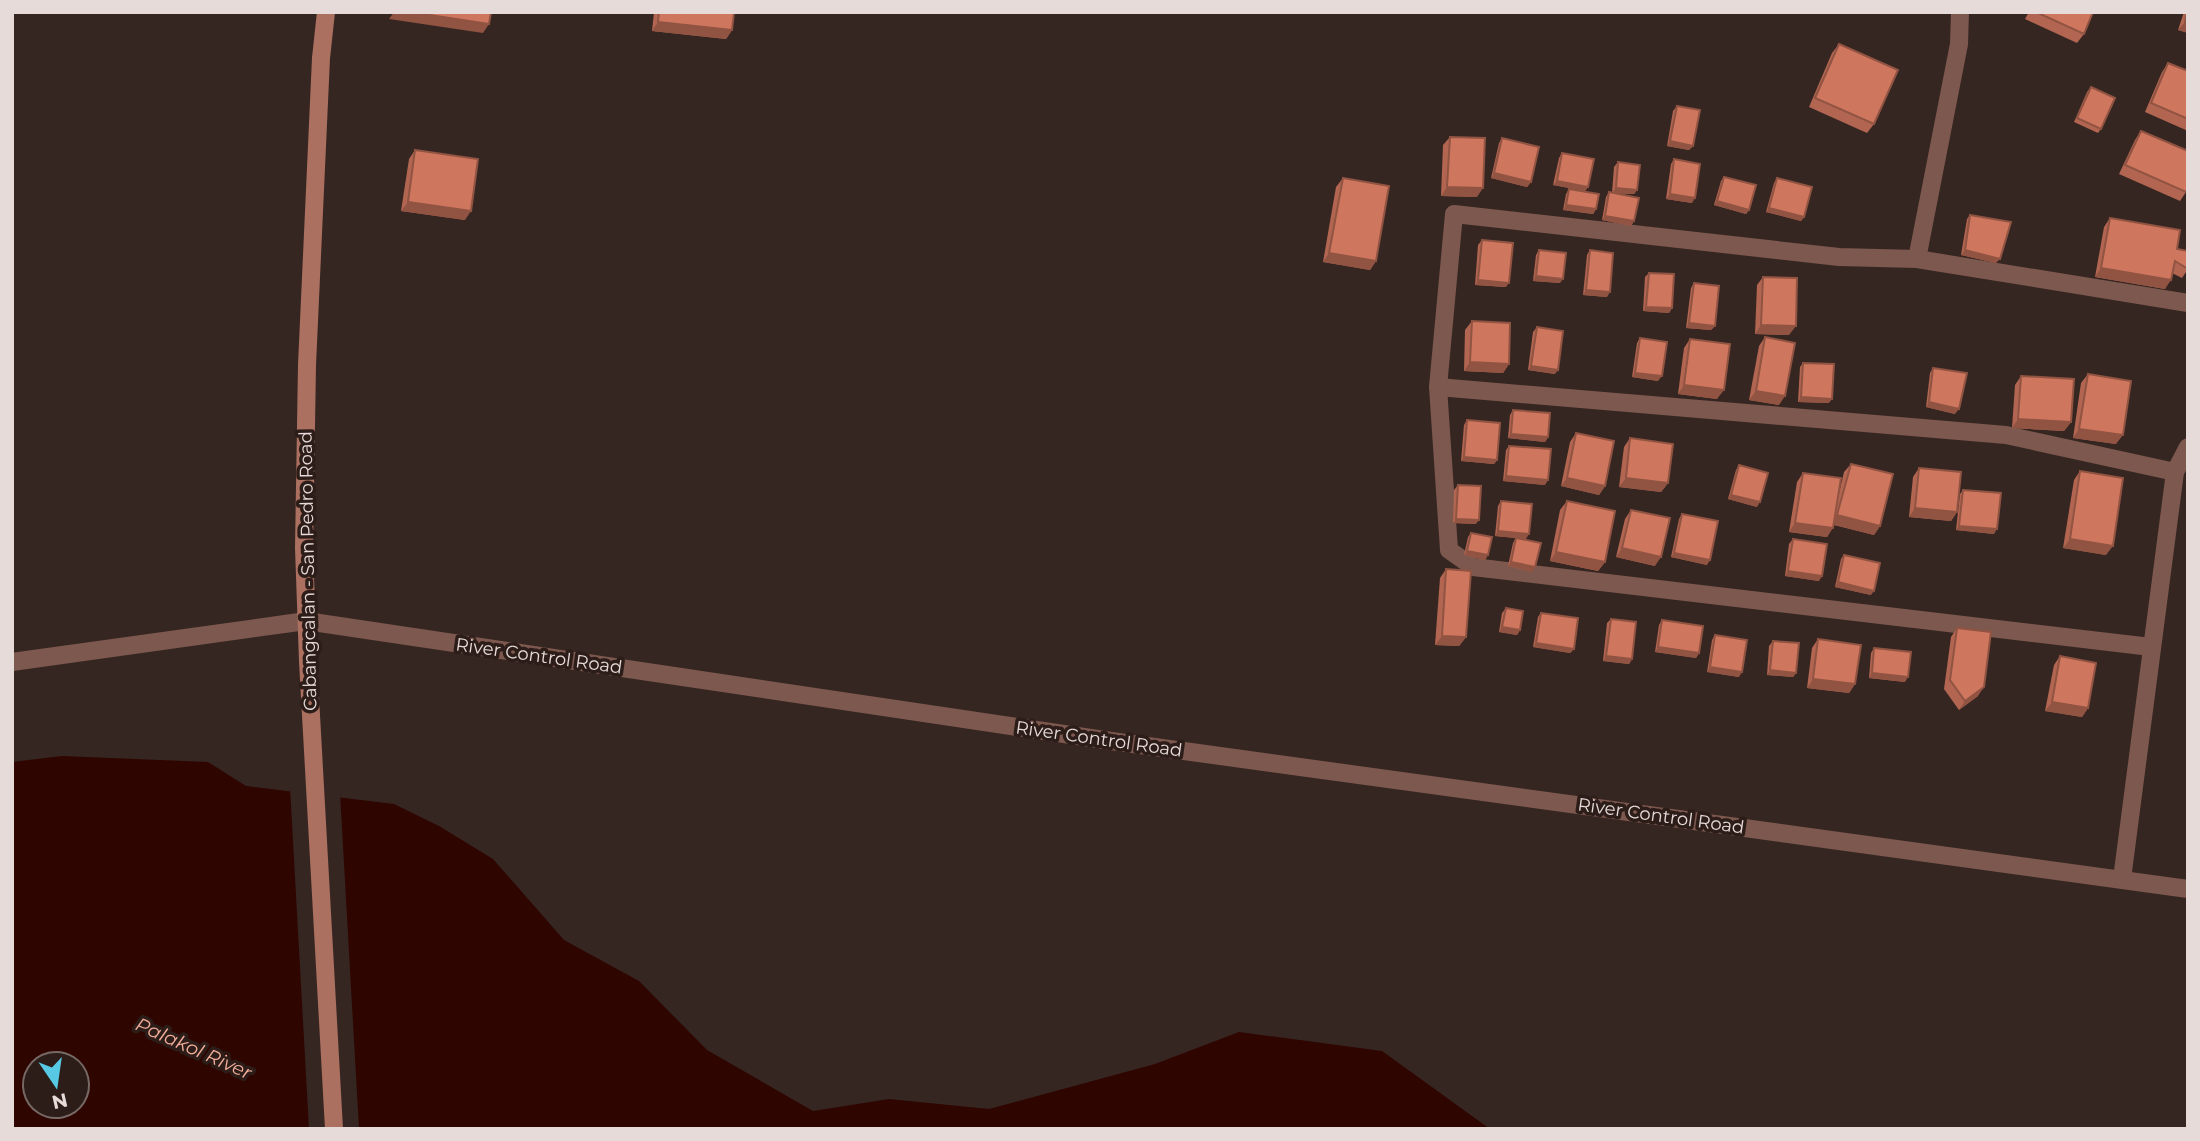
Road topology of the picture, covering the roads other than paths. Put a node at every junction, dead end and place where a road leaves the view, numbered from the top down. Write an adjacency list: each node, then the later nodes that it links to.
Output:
1 (326, 12): 8 (street, Cabangcalan - San Pedro Road)
2 (1960, 12): 3 (street)
3 (1917, 259): 4 (street); 5 (street)
4 (2188, 303)
5 (1438, 387): 7 (street); 9 (street)
6 (2188, 447): 7 (street)
7 (2175, 472): 9 (street)
8 (306, 621): 10 (street, River Control Road); 11 (street, River Control Road); 13 (street, Cabangcalan - San Pedro Road)
9 (2151, 647): 11 (street)
10 (12, 662)
11 (2122, 879): 12 (street, River Control Road)
12 (2188, 889)
13 (334, 1129)

